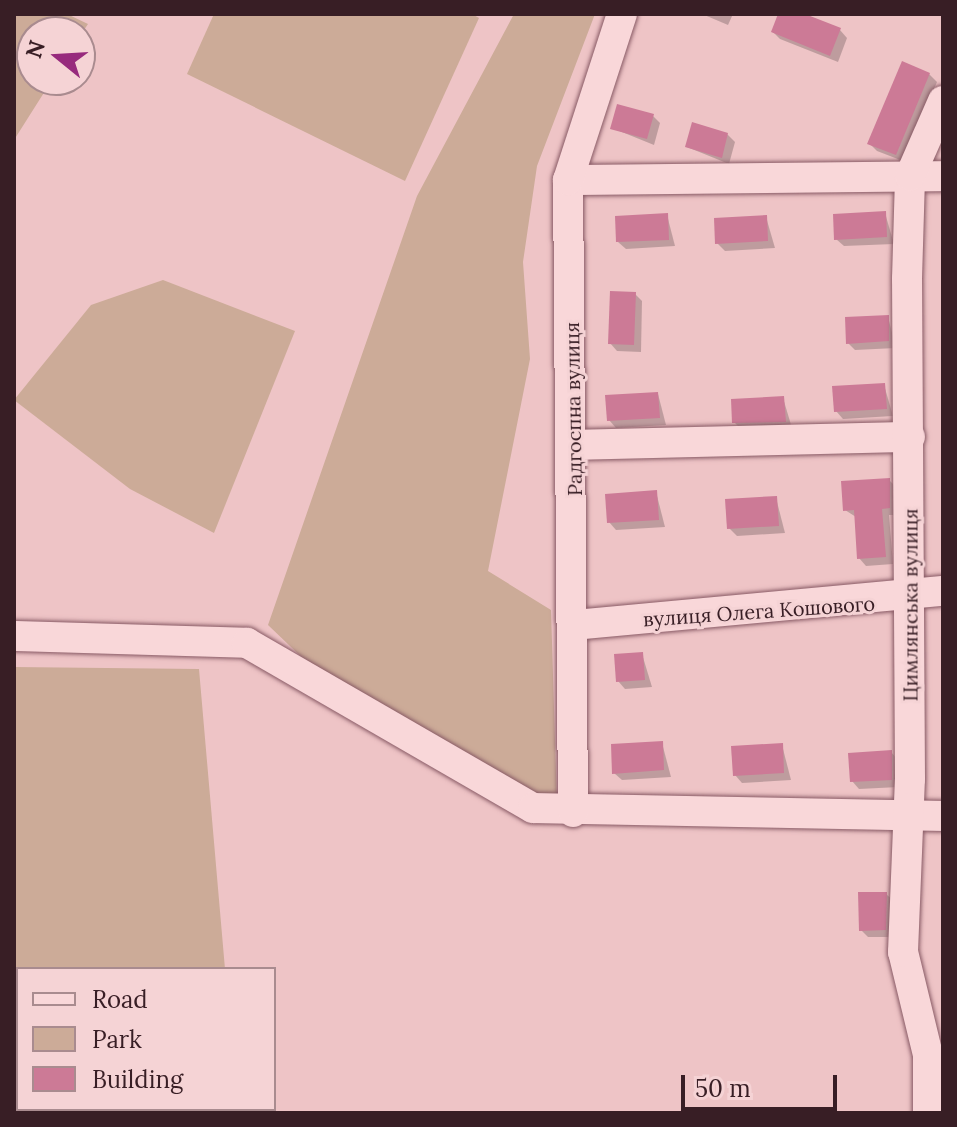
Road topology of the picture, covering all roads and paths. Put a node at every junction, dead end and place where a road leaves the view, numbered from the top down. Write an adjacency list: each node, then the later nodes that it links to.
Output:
1 (622, 14): 5 (street, Радгоспна вулиця)
2 (943, 101): 3 (street, Цимлянська вулиця)
3 (910, 176): 4 (street); 5 (street); 6 (street, Цимлянська вулиця)
4 (943, 176)
5 (568, 180): 7 (street, Радгоспна вулиця)
6 (910, 437): 7 (street); 9 (street, Цимлянська вулиця)
7 (574, 445): 10 (street, Радгоспна вулиця)
8 (943, 591): 9 (street, вулиця Олега Кошового)
9 (910, 599): 10 (street, вулиця Олега Кошового); 13 (street, Цимлянська вулиця)
10 (574, 625): 12 (street, Радгоспна вулиця)
11 (14, 636): 12 (street)
12 (573, 812): 13 (street)
13 (909, 816): 14 (street); 15 (street, Цимлянська вулиця)
14 (943, 816)
15 (933, 1099)

